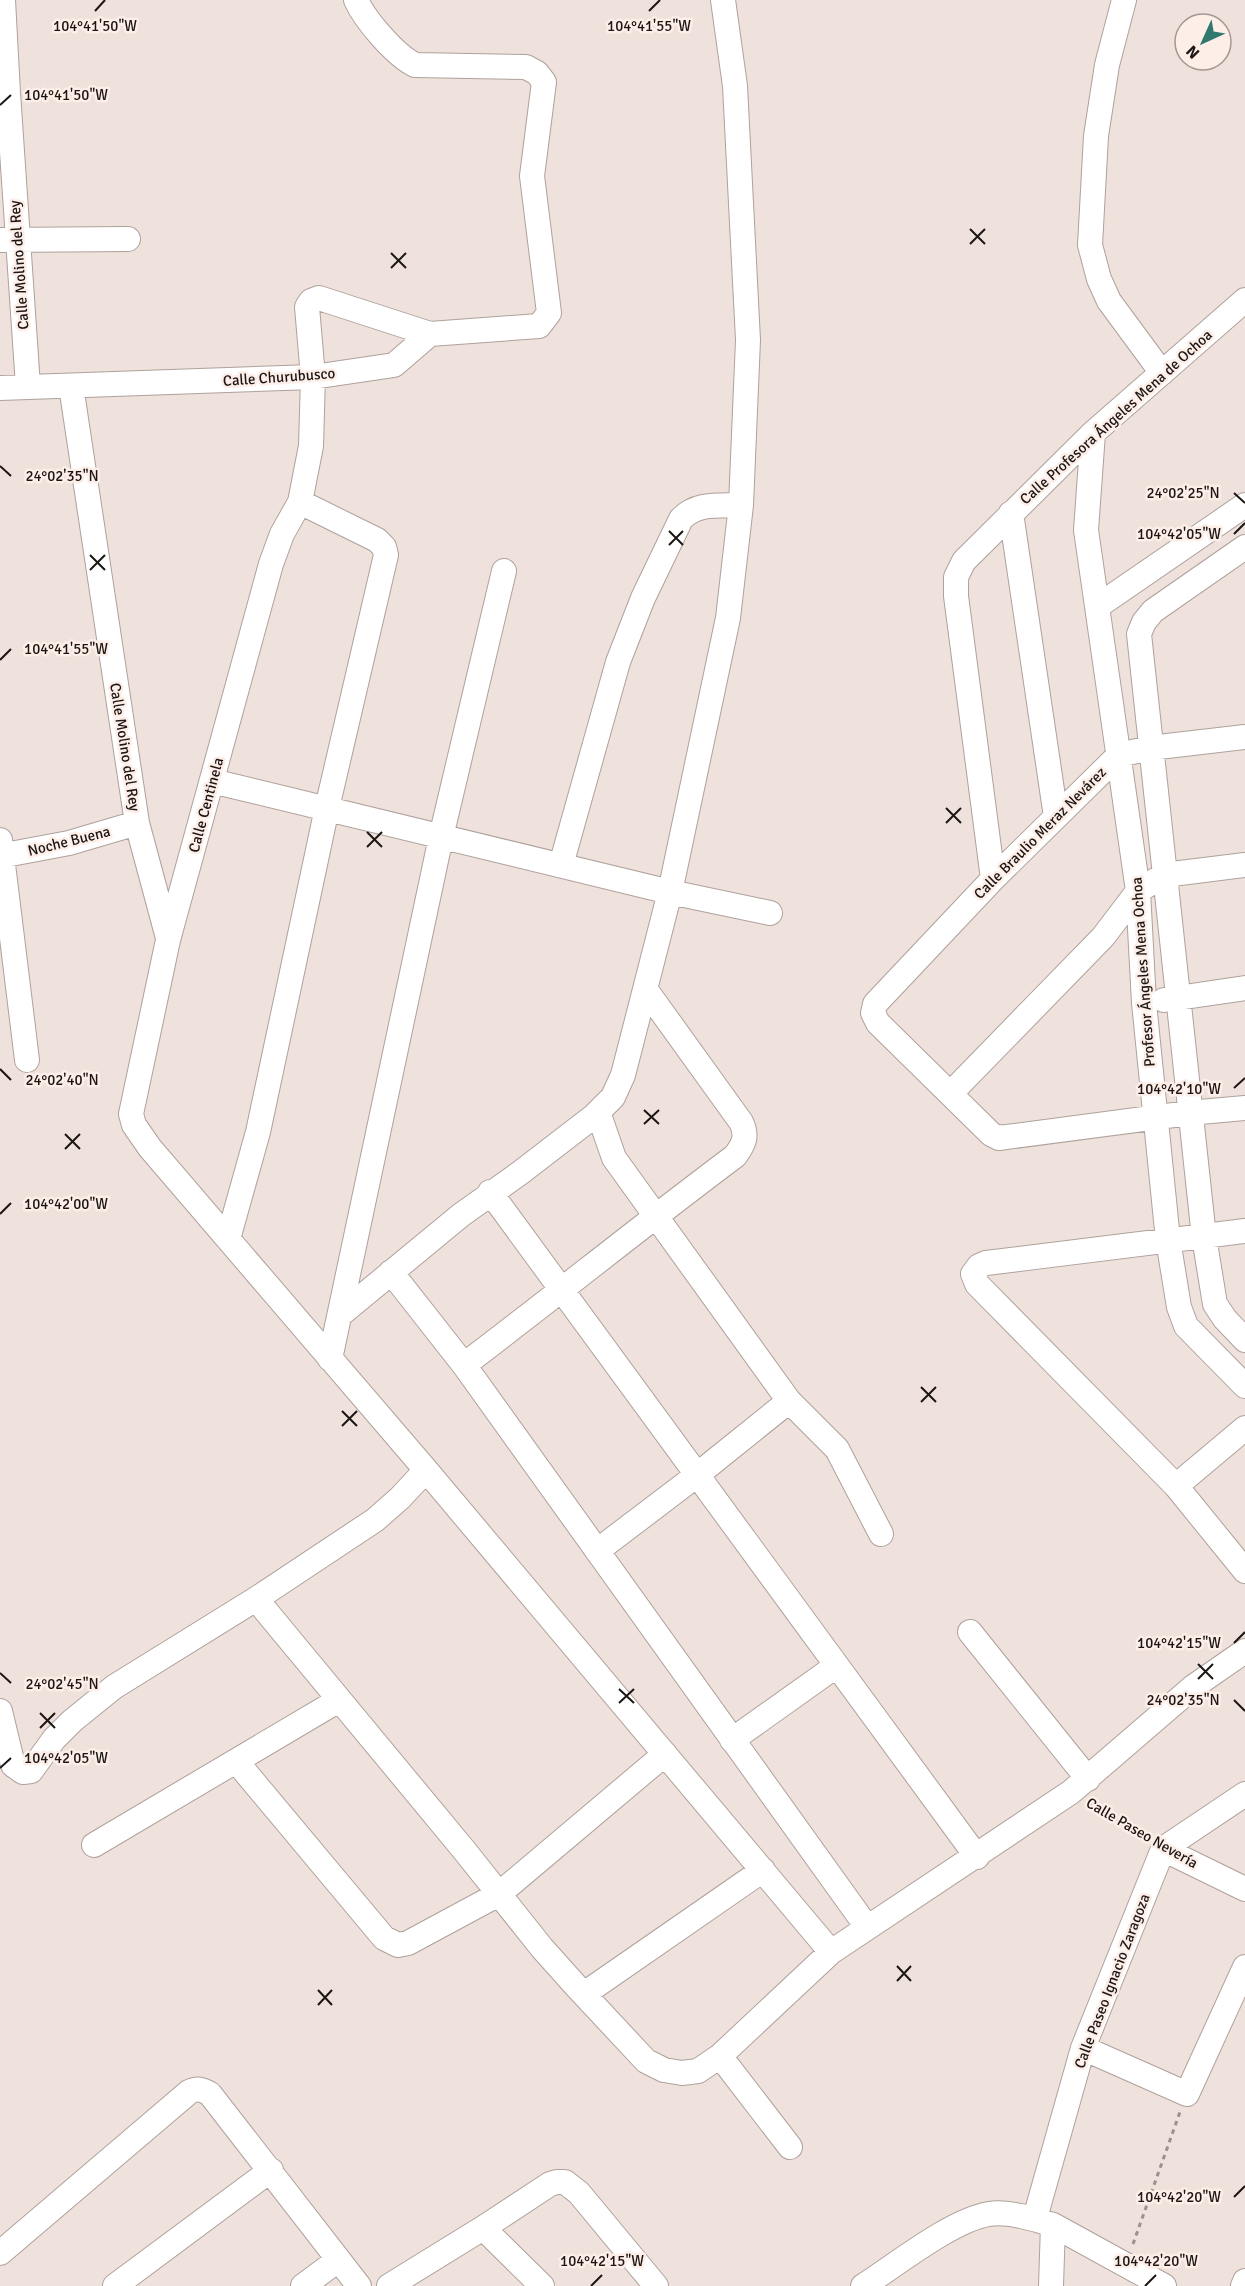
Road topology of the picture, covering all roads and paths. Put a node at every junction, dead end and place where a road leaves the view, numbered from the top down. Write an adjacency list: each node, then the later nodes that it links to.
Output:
1 (3, 0): 5 (street, Calle Molino del Rey)
2 (356, 0): 9 (street)
3 (723, 0): 17 (street)
4 (1124, 0): 10 (street)
5 (4, 94): 7 (street, Calle Molino del Rey)
6 (128, 239): 7 (street)
7 (8, 240): 12 (street, Calle Molino del Rey)
8 (1245, 300): 10 (street, Calle Profesora Ángeles Mena de Ochoa)
9 (430, 334): 11 (street, Calle Churubusco); 11 (street, Calle Centinela)
10 (1162, 374): 15 (street, Calle Profesora Ángeles Mena de Ochoa)
11 (313, 378): 13 (street, Calle Churubusco); 16 (street, Calle Centinela)
12 (28, 386): 13 (street, Calle Churubusco); 14 (street, Calle Churubusco)
13 (71, 386): 29 (street, Calle Molino del Rey)
14 (0, 388)
15 (1094, 433): 19 (street, Calle Profesora Ángeles Mena de Ochoa); 22 (street, Profesor Ángeles Mena Ochoa)
16 (300, 502): 26 (street, Calle Centinela); 27 (street)
17 (741, 505): 33 (street); 37 (street)
18 (1245, 506): 22 (street)
19 (1011, 513): 28 (street); 35 (street, Calle Profesora Ángeles Mena de Ochoa)
20 (1245, 547): 24 (street, Profesor Ángeles Mena Ochoa)
21 (504, 571): 30 (street)
22 (1098, 606): 25 (street, Profesor Ángeles Mena Ochoa)
23 (1245, 737): 24 (street, Calle Braulio Meraz Nevárez)
24 (1150, 748): 25 (street, Calle Braulio Meraz Nevárez); 34 (street, Profesor Ángeles Mena Ochoa)
25 (1119, 754): 28 (street, Calle Braulio Meraz Nevárez); 36 (street, Profesor Ángeles Mena Ochoa)
26 (212, 781): 27 (street); 39 (street, Calle Centinela)
27 (327, 808): 30 (street); 54 (street)
28 (1056, 817): 35 (street, Calle Braulio Meraz Nevárez)
29 (137, 823): 31 (street, Noche Buena); 39 (street, Calle Molino del Rey)
30 (441, 837): 33 (street); 58 (street)
31 (1, 851): 44 (street)
32 (1245, 865): 34 (street)
33 (561, 866): 37 (street)
34 (1164, 875): 36 (street); 42 (street, Profesor Ángeles Mena Ochoa)
35 (993, 879): 45 (street, Calle Braulio Meraz Nevárez)
36 (1138, 891): 43 (street, Profesor Ángeles Mena Ochoa); 45 (street)
37 (670, 892): 38 (street); 41 (street)
38 (770, 913)
39 (168, 940): 54 (street, Calle Centinela)
40 (1245, 988): 42 (street)
41 (646, 990): 47 (street); 51 (street)
42 (1178, 997): 43 (street); 48 (street, Profesor Ángeles Mena Ochoa)
43 (1144, 1003): 49 (street, Profesor Ángeles Mena Ochoa)
44 (27, 1060)
45 (951, 1093): 49 (street)
46 (1245, 1108): 48 (street)
47 (598, 1112): 50 (street); 51 (street)
48 (1189, 1113): 49 (street); 53 (street, Profesor Ángeles Mena Ochoa)
49 (1155, 1117): 55 (street, Profesor Ángeles Mena Ochoa)
50 (490, 1192): 56 (street); 57 (street)
51 (654, 1216): 57 (street); 63 (street)
52 (1245, 1231): 53 (street)
53 (1204, 1237): 55 (street); 59 (street, Profesor Ángeles Mena Ochoa)
54 (228, 1239): 60 (street)
55 (1168, 1240): 62 (street, Profesor Ángeles Mena Ochoa); 67 (street)
56 (391, 1272): 58 (street); 61 (street)
57 (563, 1291): 61 (street); 66 (street)
58 (341, 1314): 60 (street)
59 (1245, 1340)
60 (330, 1359): 65 (street)
61 (464, 1365): 69 (street)
62 (1245, 1386)
63 (789, 1401): 66 (street); 68 (street)
64 (1245, 1428): 67 (street)
65 (426, 1470): 71 (street); 78 (street)
66 (698, 1475): 69 (street); 74 (street)
67 (1176, 1486): 70 (street)
68 (881, 1534)
69 (597, 1551): 77 (street)
70 (1245, 1571)
71 (256, 1599): 75 (street); 76 (street)
72 (970, 1632): 80 (street)
73 (1245, 1651): 80 (street)
74 (836, 1666): 77 (street); 84 (street)
75 (339, 1700): 79 (street); 87 (street)
76 (0, 1711)
77 (732, 1740): 88 (street)
78 (665, 1754): 85 (street); 87 (street)
79 (236, 1761): 82 (street); 87 (street)
80 (1080, 1785): 83 (path, Calle Paseo Nevería); 84 (street)
81 (1245, 1794): 83 (street)
82 (94, 1845)
83 (1163, 1849): 86 (street, Calle Paseo Nevería); 92 (street, Calle Paseo Ignacio Zaragoza)
84 (977, 1857): 88 (street)
85 (763, 1870): 89 (street); 91 (street)
86 (1245, 1889)
87 (499, 1894): 91 (street)
88 (867, 1928): 89 (street)
89 (831, 1952): 93 (street)
90 (1245, 1967): 94 (street)
91 (585, 1994): 93 (street)
92 (1083, 2048): 94 (street); 97 (street, Calle Paseo Ignacio Zaragoza)
93 (720, 2056): 95 (street)
94 (1187, 2094): 101 (path)
95 (790, 2147)
96 (271, 2170): 99 (street); 100 (street); 103 (street)
97 (1044, 2222): 101 (street); 109 (street); 110 (street, Calle Paseo Ignacio Zaragoza)
98 (483, 2228): 106 (street); 107 (street); 108 (street)
99 (0, 2253)
100 (339, 2260): 104 (street); 105 (street)
101 (1126, 2265): 111 (street)
102 (1245, 2281): 112 (street)
103 (115, 2286)
104 (303, 2286)
105 (359, 2286)
106 (389, 2286)
107 (542, 2286)
108 (656, 2286)
109 (863, 2286)
110 (1051, 2286)
111 (1164, 2286)
112 (1243, 2286)

